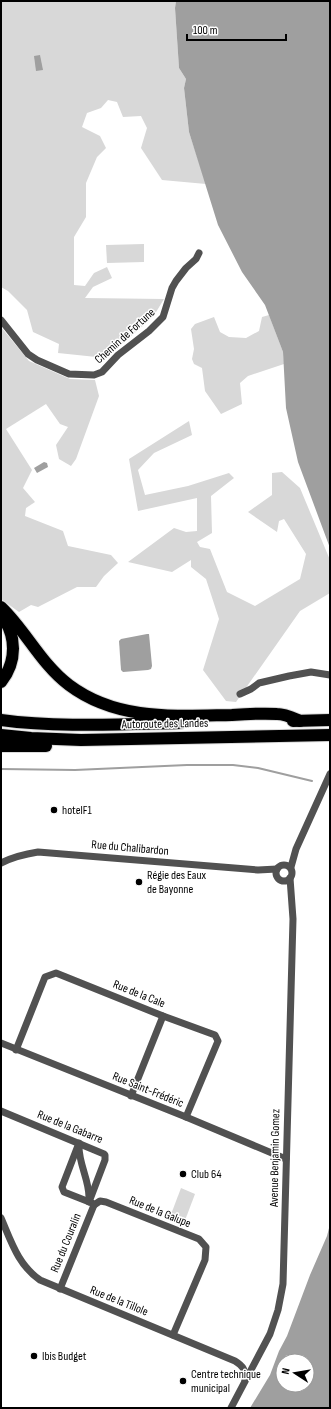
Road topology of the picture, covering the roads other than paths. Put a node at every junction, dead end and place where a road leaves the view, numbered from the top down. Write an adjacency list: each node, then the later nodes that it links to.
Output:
1 (199, 253): 2 (street, Chemin de Fortune)
2 (1, 320)
3 (1, 607): 10 (highway)
4 (1, 615): 6 (highway)
5 (330, 675): 7 (street)
6 (1, 682)
7 (240, 694)
8 (1, 720): 10 (highway, Autoroute des Landes)
9 (330, 720): 10 (highway, Autoroute des Landes)
10 (300, 721)
11 (1, 735): 13 (highway, Autoroute des Landes)
12 (330, 735): 13 (highway, Autoroute des Landes)
13 (226, 737): 14 (highway)
14 (1, 746)
15 (330, 775): 16 (street)
16 (296, 849): 18 (street); 19 (street)
17 (1, 863): 20 (street, Rue du Chalibardon)
18 (284, 864): 19 (street); 20 (street)
19 (291, 867): 21 (street)
20 (276, 872): 22 (street)
21 (290, 878): 22 (street); 23 (street, Avenue Benjamin Gomez)
22 (282, 881): 23 (street)
23 (292, 897): 31 (street, Avenue Benjamin Gomez)
24 (163, 1016): 26 (street, Rue de la Cale); 27 (street); 29 (street, Rue de la Cale)
25 (1, 1043): 26 (street, Rue Saint-Frédéric)
26 (16, 1050): 27 (street, Rue Saint-Frédéric)
27 (131, 1096): 29 (street, Rue Saint-Frédéric)
28 (1, 1111): 30 (street, Rue de la Gabarre)
29 (186, 1117): 31 (street, Rue Saint-Frédéric)
30 (79, 1143): 32 (street); 32 (street, Rue de la Gabarre); 32 (street, Rue de la Galupe)
31 (286, 1159): 36 (street, Avenue Benjamin Gomez)
32 (92, 1203): 34 (street, Rue du Couralin); 35 (street, Rue de la Galupe)
33 (1, 1218): 34 (street, Rue de la Tillole)
34 (60, 1289): 35 (street, Rue de la Tillole)
35 (173, 1335): 36 (street, Rue de la Tillole)
36 (245, 1382): 37 (street, Avenue Benjamin Gomez)
37 (231, 1408)

